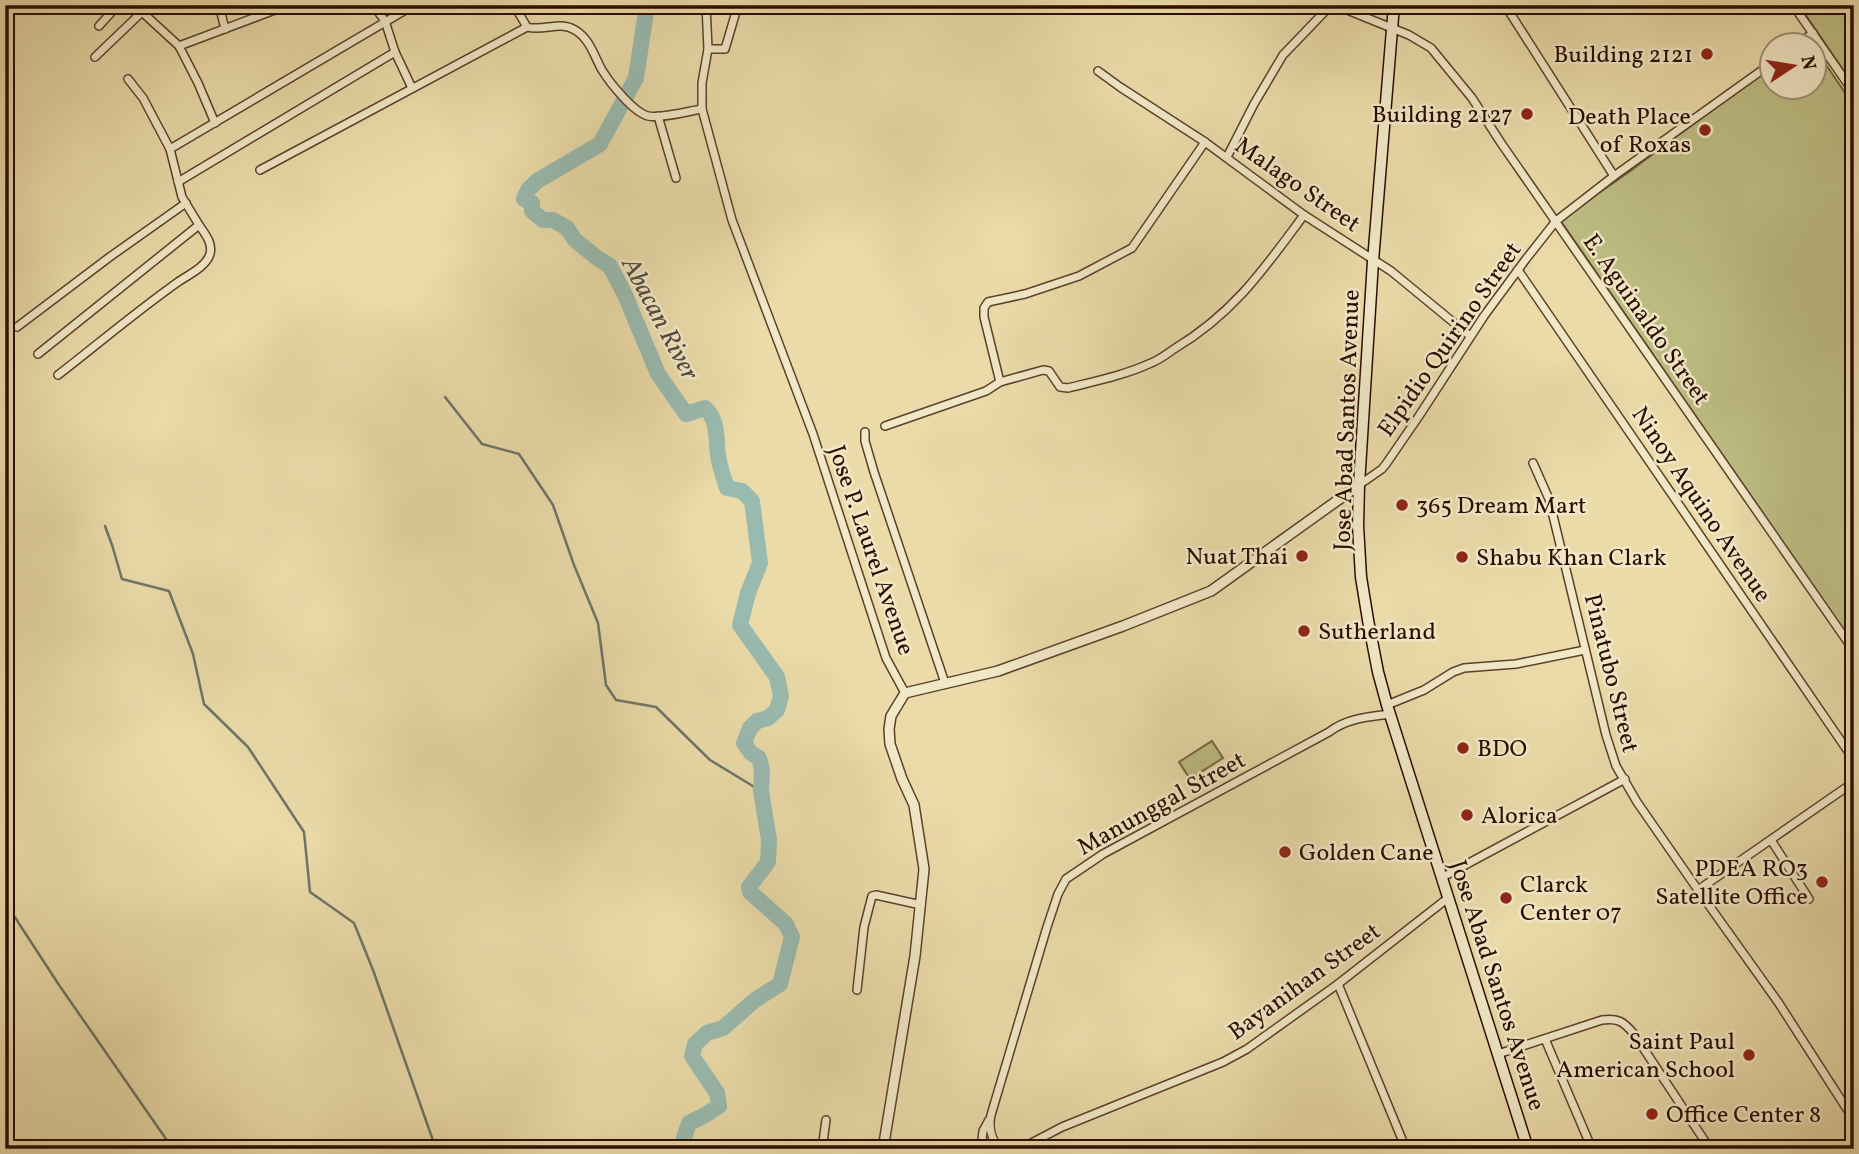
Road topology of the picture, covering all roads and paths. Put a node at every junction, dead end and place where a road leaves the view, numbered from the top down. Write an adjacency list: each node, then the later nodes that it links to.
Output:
1 (118, 5): 16 (street)
2 (131, 5): 14 (street)
3 (219, 5): 19 (street)
4 (288, 5): 19 (street)
5 (373, 5): 15 (street)
6 (414, 5): 15 (street)
7 (514, 5): 17 (street)
8 (706, 5): 22 (street, Jose P. Laurel Avenue)
9 (738, 5): 22 (street)
10 (1333, 5): 18 (street, E. Aguinaldo Street); 36 (street)
11 (1394, 5): 18 (main road, Jose Abad Santos Avenue)
12 (1793, 5): 20 (street)
13 (1507, 7): 38 (street)
14 (142, 12): 21 (street); 25 (street)
15 (385, 22): 23 (street); 33 (street)
16 (99, 26)
17 (527, 27): 29 (street); 32 (street)
18 (1392, 28): 43 (street, E. Aguinaldo Street); 45 (main road, Jose Abad Santos Avenue)
19 (225, 29): 21 (street)
20 (1812, 32)
21 (179, 46): 33 (street)
22 (708, 49): 31 (street, Jose P. Laurel Avenue)
23 (395, 52): 29 (street); 40 (street)
24 (1828, 55): 30 (street)
25 (95, 57)
26 (1098, 71): 34 (street, Malago Street)
27 (1758, 72): 38 (street, Elpidio Quirino Street)
28 (128, 79): 35 (street)
29 (412, 88): 37 (street)
30 (1854, 93)
31 (702, 109): 32 (street); 59 (street, Jose P. Laurel Avenue)
32 (658, 116): 39 (street)
33 (215, 123): 35 (street)
34 (1205, 142): 36 (street, Malago Street); 51 (street)
35 (170, 149): 40 (street)
36 (1227, 157): 42 (street, Malago Street)
37 (260, 170)
38 (1614, 176): 43 (street, Elpidio Quirino Street)
39 (676, 178)
40 (178, 182): 41 (street)
41 (186, 203): 44 (street); 47 (street)
42 (1304, 215): 45 (street, Malago Street); 51 (street)
43 (1556, 221): 46 (street, Elpidio Quirino Street); 57 (street, E. Aguinaldo Street)
44 (199, 225): 49 (street); 50 (street)
45 (1373, 261): 48 (street, Malago Street); 55 (main road, Jose Abad Santos Avenue)
46 (1518, 270): 48 (street, Elpidio Quirino Street); 61 (street, Ninoy Aquino Avenue)
47 (17, 327)
48 (1471, 336): 55 (street, Elpidio Quirino Street)
49 (38, 354)
50 (58, 375)
51 (1000, 382): 52 (street)
52 (885, 426)
53 (865, 432): 58 (street)
54 (1533, 463): 56 (street, Pinatubo Street)
55 (1359, 485): 58 (street, Elpidio Quirino Street); 60 (main road, Jose Abad Santos Avenue)
56 (1585, 650): 60 (street, Manunggal Street); 62 (street, Pinatubo Street)
57 (1854, 651)
58 (944, 683): 59 (street, Elpidio Quirino Street)
59 (905, 693): 69 (street, Jose P. Laurel Avenue)
60 (1389, 710): 65 (main road, Jose Abad Santos Avenue); 74 (street, Manunggal Street)
61 (1854, 760)
62 (1625, 779): 65 (street); 66 (street, Pinatubo Street)
63 (1854, 782): 64 (street)
64 (1771, 840): 66 (street); 68 (street)
65 (1441, 878): 67 (main road, Jose Abad Santos Avenue)
66 (1698, 890): 76 (street, Pinatubo Street)
67 (1448, 898): 70 (street, Bayanihan Street); 73 (main road, Jose Abad Santos Avenue)
68 (1809, 899)
69 (921, 905): 71 (street); 80 (street, Jose P. Laurel Avenue)
70 (1338, 984): 82 (street, Bayanihan Street); 83 (street)
71 (857, 990)
72 (1545, 1039): 73 (street); 85 (street); 86 (street)
73 (1498, 1054): 84 (main road, Jose Abad Santos Avenue)
74 (990, 1119): 77 (street, Manunggal Street); 78 (street, Manunggal Street)
75 (826, 1120): 79 (street)
76 (1854, 1120)
77 (992, 1139): 78 (street); 81 (street, Manunggal Street)
78 (981, 1147)
79 (822, 1149)
80 (883, 1149)
81 (999, 1149)
82 (1020, 1149)
83 (1406, 1149)
84 (1528, 1149)
85 (1592, 1149)
86 (1710, 1149)

